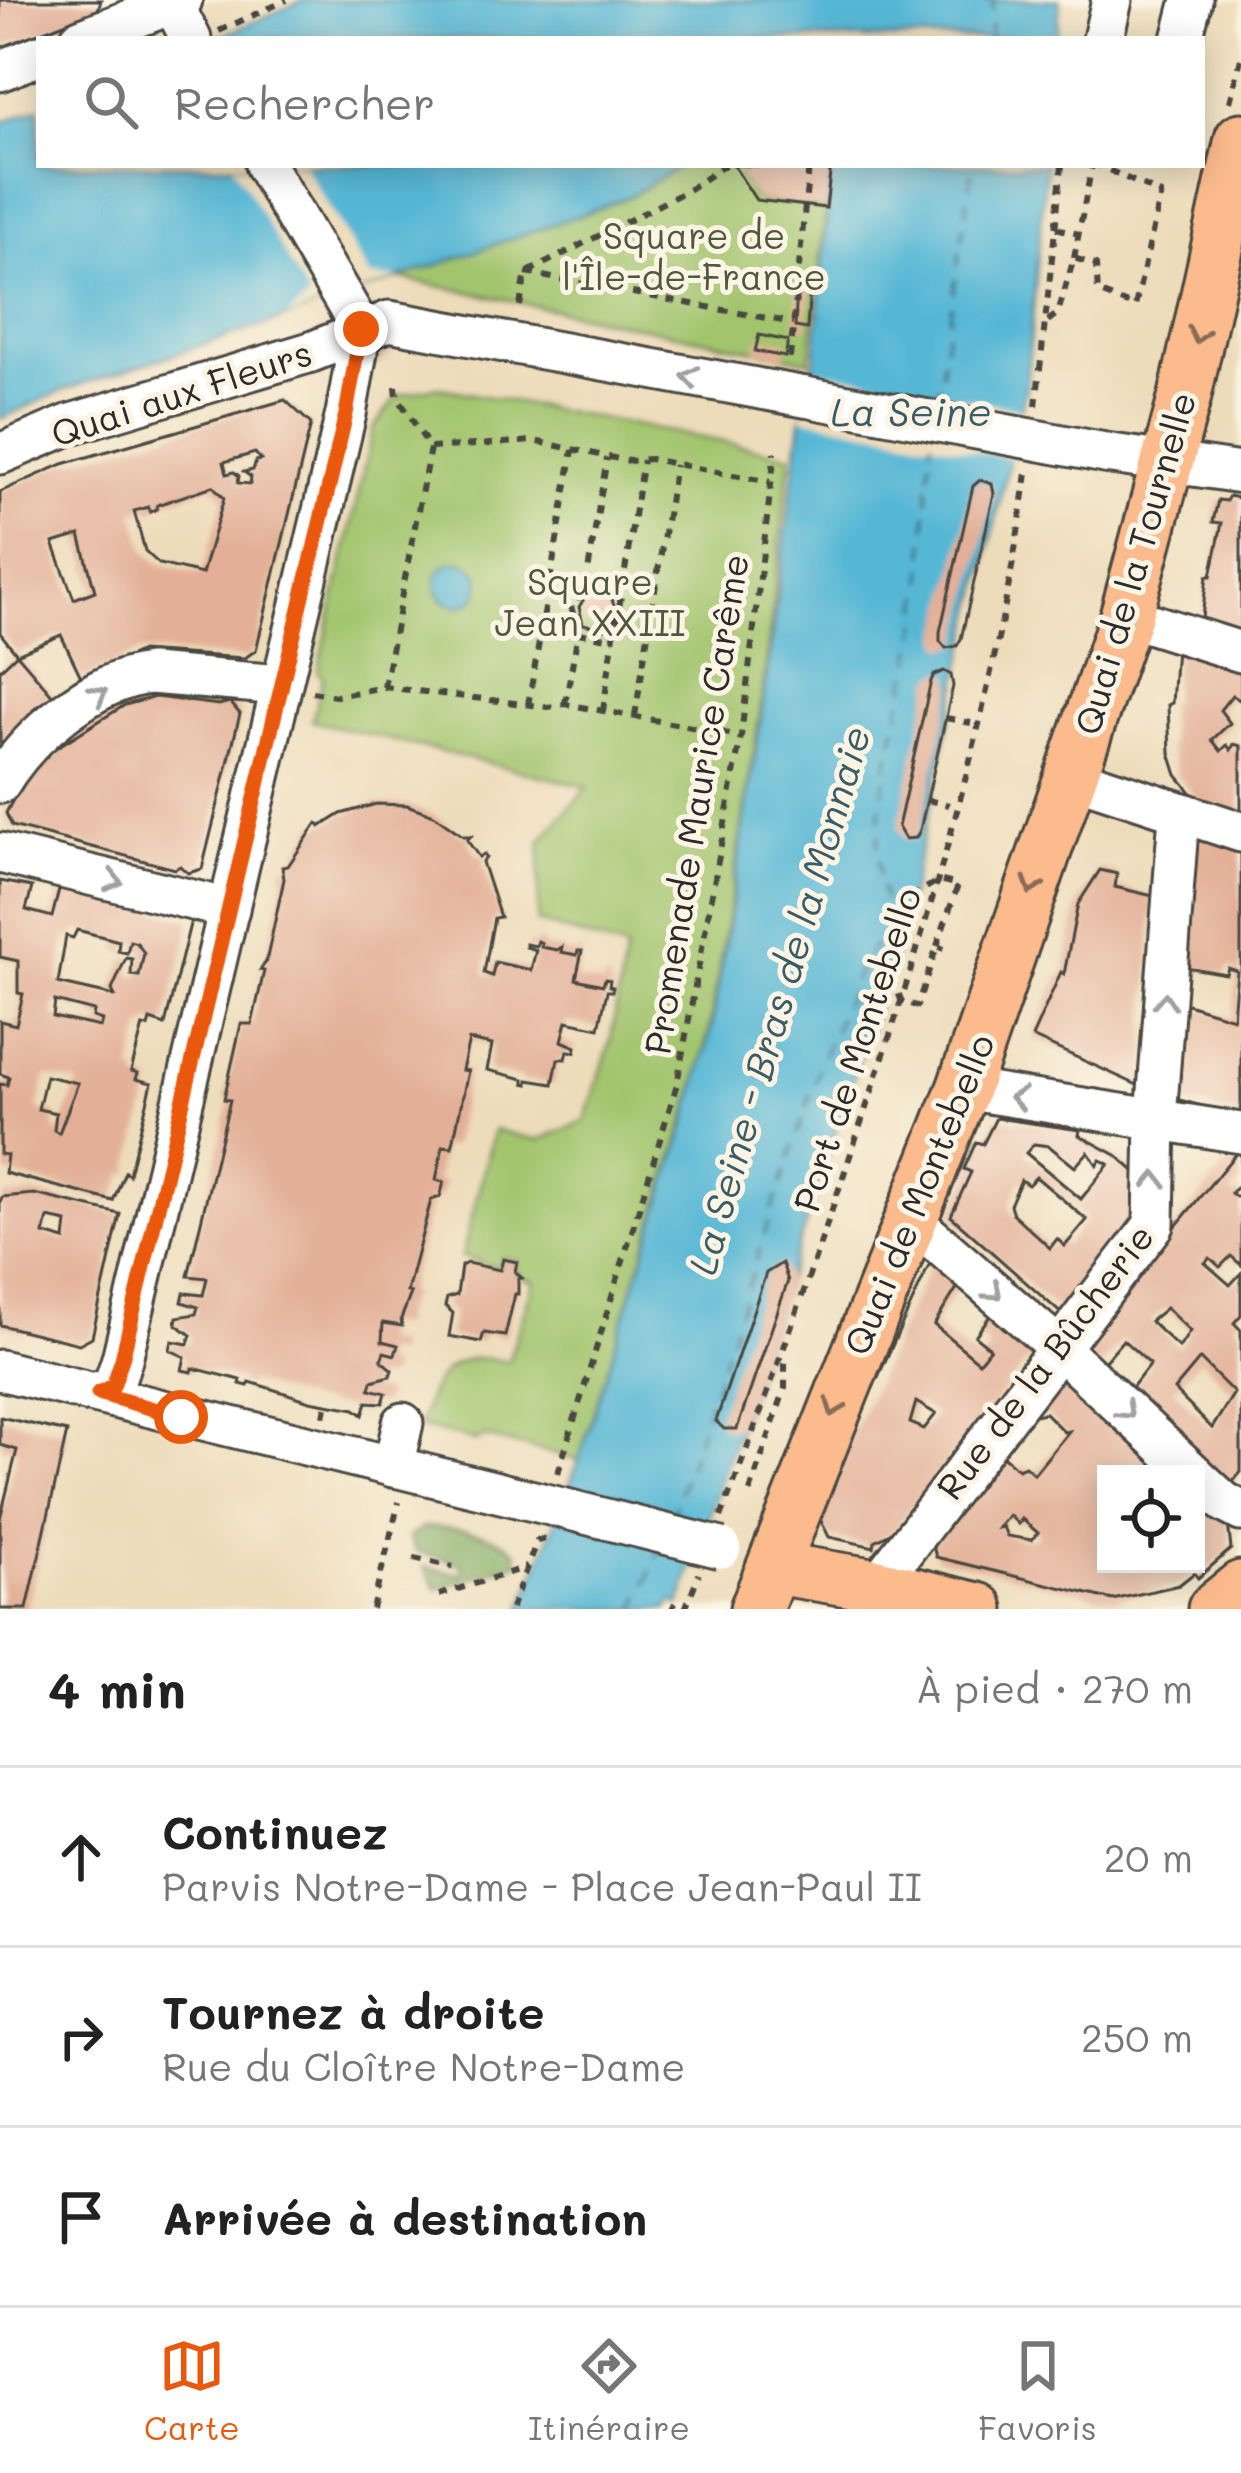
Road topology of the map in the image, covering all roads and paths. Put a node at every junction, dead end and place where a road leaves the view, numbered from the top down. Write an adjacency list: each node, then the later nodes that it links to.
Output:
1 (287, 0): 4 (path)
2 (1112, 0): 6 (street)
3 (1192, 0): 7 (street)
4 (186, 17): 5 (street)
5 (94, 36)
6 (1104, 36)
7 (1183, 36)
8 (36, 57): 9 (street)
9 (0, 71)
10 (1241, 139): 35 (main road, Quai de la Tournelle, one-way to 35)
11 (267, 168): 24 (street)
12 (721, 168): 22 (path)
13 (809, 168): 26 (path)
14 (1062, 168): 17 (path)
15 (1094, 168): 18 (path)
16 (1102, 168): 19 (path)
17 (1056, 228): 18 (path); 25 (path)
18 (1079, 234): 21 (path)
19 (1147, 251): 20 (path); 21 (path)
20 (1161, 255)
21 (1074, 258): 25 (path)
22 (526, 273): 23 (path); 26 (path)
23 (520, 305)
24 (352, 314): 33 (street, Quai aux Fleurs); 35 (street, Quai aux Fleurs, one-way to 24, bridge); 49 (street)
25 (1048, 321): 29 (path)
26 (793, 322): 27 (path)
27 (790, 358)
28 (395, 378): 30 (path)
29 (1034, 427)
30 (430, 448): 31 (path); 50 (path)
31 (573, 450): 34 (path); 51 (path)
32 (775, 452): 40 (path, Promenade Maurice Carême)
33 (0, 454)
34 (608, 456): 36 (path); 41 (path)
35 (1166, 459): 39 (street, Quai aux Fleurs); 45 (main road, Quai de la Tournelle)
36 (643, 460): 37 (path); 43 (path)
37 (675, 464): 40 (path); 54 (path)
38 (1028, 469): 65 (path, Port de Montebello)
39 (1241, 473)
40 (771, 482): 57 (path, Promenade Maurice Carême)
41 (587, 582): 42 (path); 46 (path)
42 (603, 585): 43 (path); 44 (path)
43 (622, 588): 47 (path)
44 (601, 595)
45 (1126, 616): 48 (street); 59 (main road, Quai de la Tournelle)
46 (578, 633): 47 (path); 52 (path)
47 (614, 639): 53 (path)
48 (1241, 652)
49 (281, 685): 50 (path); 58 (street, one-way to 49); 66 (street)
50 (384, 687): 51 (path)
51 (528, 704): 52 (path)
52 (566, 704): 53 (path)
53 (603, 711): 54 (path)
54 (635, 716): 57 (path)
55 (946, 718): 56 (path)
56 (971, 723)
57 (741, 736): 82 (path, Promenade Maurice Carême)
58 (3, 770)
59 (1070, 776): 62 (street); 68 (main road, Quai de Montebello, one-way to 68)
60 (927, 800): 61 (path)
61 (950, 806)
62 (1186, 814): 63 (street); 69 (street, Rue de la Bûcherie, one-way to 62)
63 (1241, 832)
64 (0, 853): 66 (street, one-way to 66)
65 (939, 880): 67 (path, Port de Montebello); 67 (path); 67 (path)
66 (229, 909): 75 (street)
67 (902, 1002): 73 (path, Port de Montebello)
68 (964, 1089): 69 (street, one-way to 68); 71 (main road, Quai de Montebello)
69 (1156, 1118): 70 (street); 72 (street, Rue de la Bûcherie, one-way to 69)
70 (1241, 1133)
71 (910, 1218): 72 (street, one-way to 72); 89 (main road, Quai de Montebello, one-way to 89)
72 (1059, 1348): 77 (street, one-way to 77); 87 (street, Rue de la Bûcherie)
73 (785, 1349): 80 (path); 83 (path, Port de Montebello)
74 (0, 1370): 75 (street)
75 (98, 1393): 78 (street)
76 (403, 1424): 78 (street)
77 (1184, 1465)
78 (400, 1469): 82 (street); 91 (path)
79 (1205, 1484): 81 (street)
80 (750, 1492)
81 (1241, 1511)
82 (554, 1517): 83 (street, bridge); 86 (path, Promenade Maurice Carême)
83 (714, 1547): 89 (street); 93 (path, Port de Montebello)
84 (414, 1558): 85 (path)
85 (453, 1567)
86 (527, 1567): 90 (path); 92 (path, Promenade Maurice Carême)
87 (877, 1585): 89 (main road); 94 (main road)
88 (1241, 1587): 95 (main road)
89 (765, 1588)
90 (439, 1595)
91 (371, 1609)
92 (511, 1609)
93 (685, 1609)
94 (978, 1609)
95 (1214, 1609)

